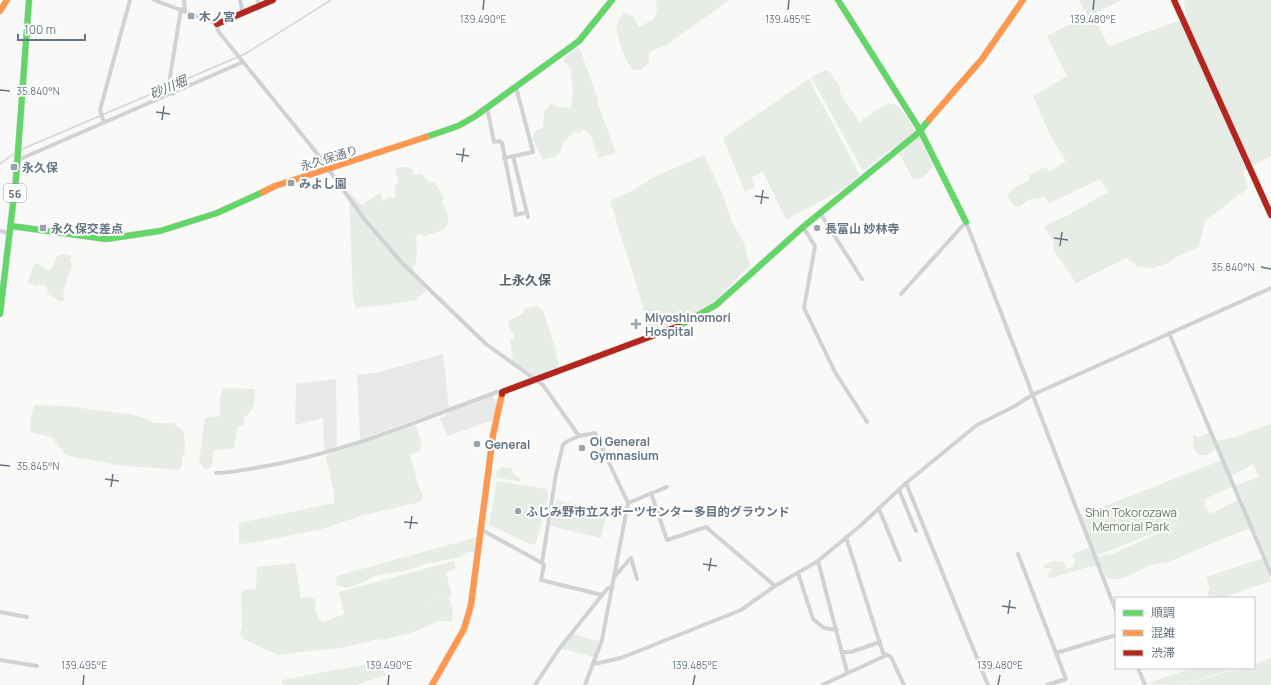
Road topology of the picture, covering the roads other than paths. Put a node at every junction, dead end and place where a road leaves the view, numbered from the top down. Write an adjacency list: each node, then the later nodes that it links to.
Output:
1 (7, 0): 14 (street)
2 (29, 0): 25 (street, 56)
3 (130, 0): 21 (street)
4 (154, 0): 13 (street)
5 (184, 0): 13 (street)
6 (240, 0): 15 (street)
7 (273, 0): 12 (street)
8 (612, 0): 18 (street, 永久保通り)
9 (838, 0): 22 (street)
10 (1023, 0): 22 (street)
11 (1174, 0): 29 (street)
12 (259, 3): 15 (street)
13 (183, 10): 16 (street); 19 (street)
14 (0, 11)
15 (243, 14): 16 (street)
16 (217, 24): 17 (street)
17 (243, 61): 19 (street); 26 (street)
18 (516, 87): 20 (street, 永久保通り); 23 (street)
19 (173, 93): 21 (street)
20 (487, 108): 24 (street); 26 (street, 永久保通り)
21 (104, 123): 25 (street)
22 (920, 130): 28 (street); 31 (street)
23 (513, 156): 24 (street); 27 (street)
24 (504, 158): 27 (street)
25 (18, 159): 33 (street, 56)
26 (329, 169): 33 (street, 永久保通り); 40 (street)
27 (527, 212): 30 (street)
28 (820, 213): 32 (street); 35 (street)
29 (1271, 215)
30 (528, 217)
31 (966, 222): 37 (street); 42 (street)
32 (803, 227): 40 (street); 43 (street)
33 (10, 230): 34 (street, 永久保通り); 38 (street, 56)
34 (0, 231)
35 (862, 279)
36 (1271, 288): 39 (street)
37 (901, 294)
38 (0, 314)
39 (1169, 333): 42 (street); 60 (street)
40 (535, 378): 41 (street); 44 (street)
41 (502, 392): 45 (street); 52 (street)
42 (1032, 395): 46 (street); 66 (street)
43 (867, 422)
44 (579, 436): 50 (street); 58 (street)
45 (216, 473)
46 (906, 483): 48 (street); 85 (street)
47 (667, 487): 49 (street)
48 (899, 490): 51 (street); 53 (street)
49 (651, 493): 50 (street); 63 (street)
50 (628, 503): 61 (street)
51 (879, 509): 54 (street); 56 (street)
52 (482, 530): 58 (street); 80 (street)
53 (916, 531)
54 (846, 537): 57 (street); 71 (street)
55 (1018, 554): 73 (street)
56 (900, 560)
57 (818, 561): 59 (street); 69 (street)
58 (542, 563): 65 (street)
59 (798, 573): 63 (street); 69 (street)
60 (1271, 574)
61 (613, 578): 62 (street); 64 (street)
62 (637, 579)
63 (775, 586): 76 (street)
64 (611, 587): 65 (street); 76 (street)
65 (602, 595): 81 (street)
66 (1115, 608)
67 (0, 612): 68 (street)
68 (27, 617)
69 (837, 630): 72 (street)
70 (1115, 635): 73 (street)
71 (880, 642): 72 (street); 74 (street)
72 (842, 652): 79 (street)
73 (1056, 653): 86 (street)
74 (887, 655): 79 (street); 84 (street)
75 (0, 660): 77 (street)
76 (594, 664): 82 (street)
77 (37, 666)
78 (1138, 669): 87 (street)
79 (847, 672): 83 (street)
80 (432, 685)
81 (535, 685)
82 (585, 685)
83 (822, 685)
84 (904, 685)
85 (988, 685)
86 (1047, 685)
87 (1145, 685)

